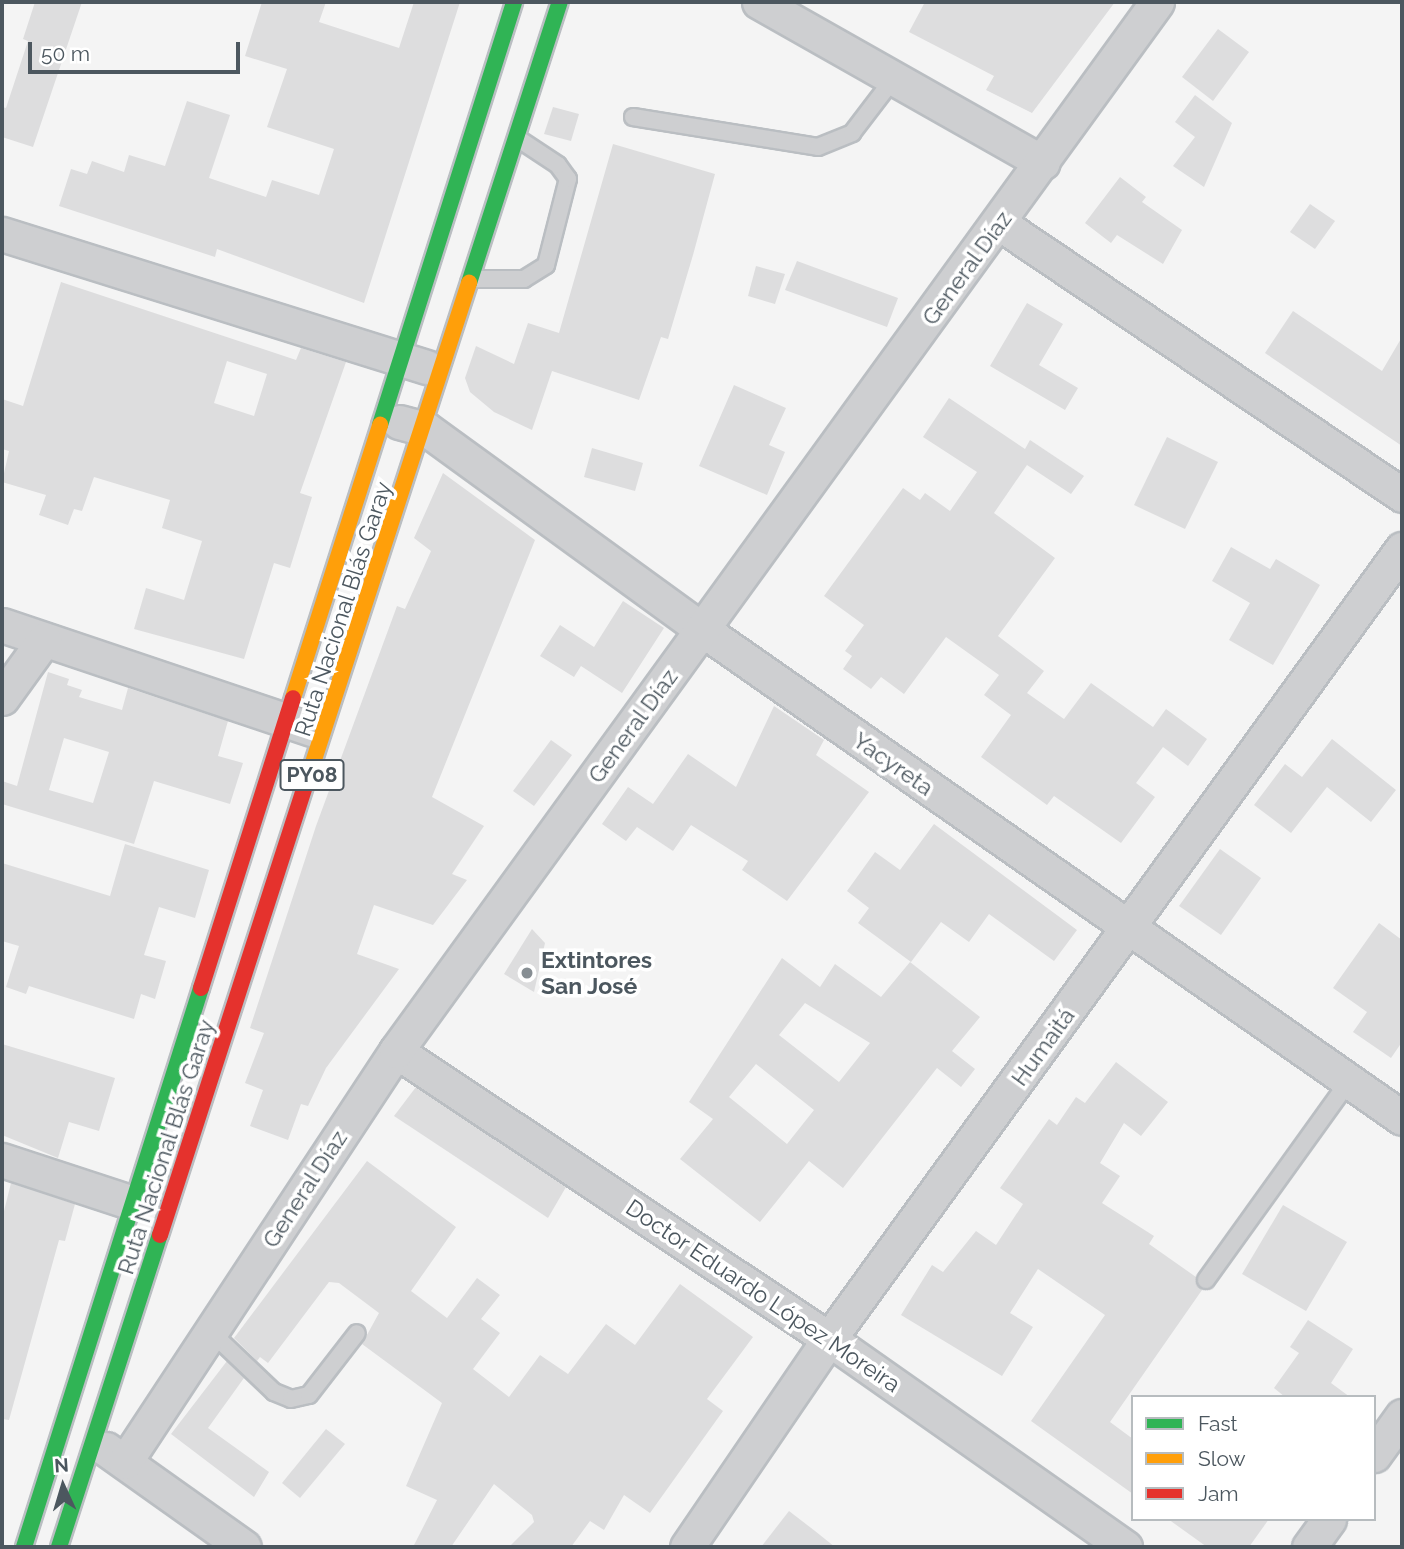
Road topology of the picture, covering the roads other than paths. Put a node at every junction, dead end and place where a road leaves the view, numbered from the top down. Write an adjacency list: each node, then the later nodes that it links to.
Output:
1 (514, 2): 12 (highway, Ruta Nacional Blás Garay / PY08)
2 (560, 2): 7 (highway, Ruta Nacional Blás Garay / PY08)
3 (759, 2): 5 (street)
4 (1157, 2): 8 (street, General Díaz)
5 (894, 78): 6 (lane); 8 (street)
6 (633, 117)
7 (517, 138): 11 (highway, Ruta Nacional Blás Garay / PY08); 11 (lane)
8 (1043, 163): 9 (street, General Díaz)
9 (999, 223): 16 (street); 19 (street, General Díaz)
10 (2, 234): 12 (street)
11 (473, 279): 13 (highway, Ruta Nacional Blás Garay / PY08)
12 (401, 360): 13 (street); 14 (highway, Ruta Nacional Blás Garay / PY08)
13 (444, 371): 15 (highway, Ruta Nacional Blás Garay / PY08)
14 (382, 419): 15 (street, Yacyreta); 22 (highway, Ruta Nacional Blás Garay / PY08)
15 (426, 429): 19 (street, Yacyreta); 23 (highway, Ruta Nacional Blás Garay / PY08)
16 (1402, 495)
17 (1402, 549): 24 (street, Humaitá)
18 (2, 625): 20 (street)
19 (703, 630): 24 (street, Yacyreta); 25 (street, General Díaz)
20 (44, 640): 21 (street); 22 (street)
21 (2, 698)
22 (286, 722): 23 (street); 29 (highway, Ruta Nacional Blás Garay / PY08)
23 (326, 733): 36 (highway, Ruta Nacional Blás Garay / PY08)
24 (1129, 930): 26 (street, Yacyreta); 33 (street, Humaitá)
25 (396, 1051): 31 (street, General Díaz); 33 (street, Doctor Eduardo López Moreira)
26 (1349, 1081): 27 (street, Yacyreta); 30 (lane)
27 (1402, 1118)
28 (2, 1160): 29 (street)
29 (134, 1203): 35 (highway, Ruta Nacional Blás Garay / PY08)
30 (1206, 1280)
31 (211, 1332): 32 (lane); 38 (street, General Díaz)
32 (357, 1333)
33 (829, 1339): 43 (street, Humaitá); 44 (street, Doctor Eduardo López Moreira)
34 (1402, 1416): 37 (street)
35 (59, 1437): 36 (street); 40 (highway, Ruta Nacional Blás Garay / PY08)
36 (94, 1440): 38 (street); 41 (highway, Ruta Nacional Blás Garay / PY08)
37 (1376, 1452)
38 (125, 1462): 42 (street)
39 (1328, 1521): 45 (street)
40 (24, 1547)
41 (59, 1547)
42 (244, 1547)
43 (687, 1547)
44 (1125, 1547)
45 (1309, 1547)

